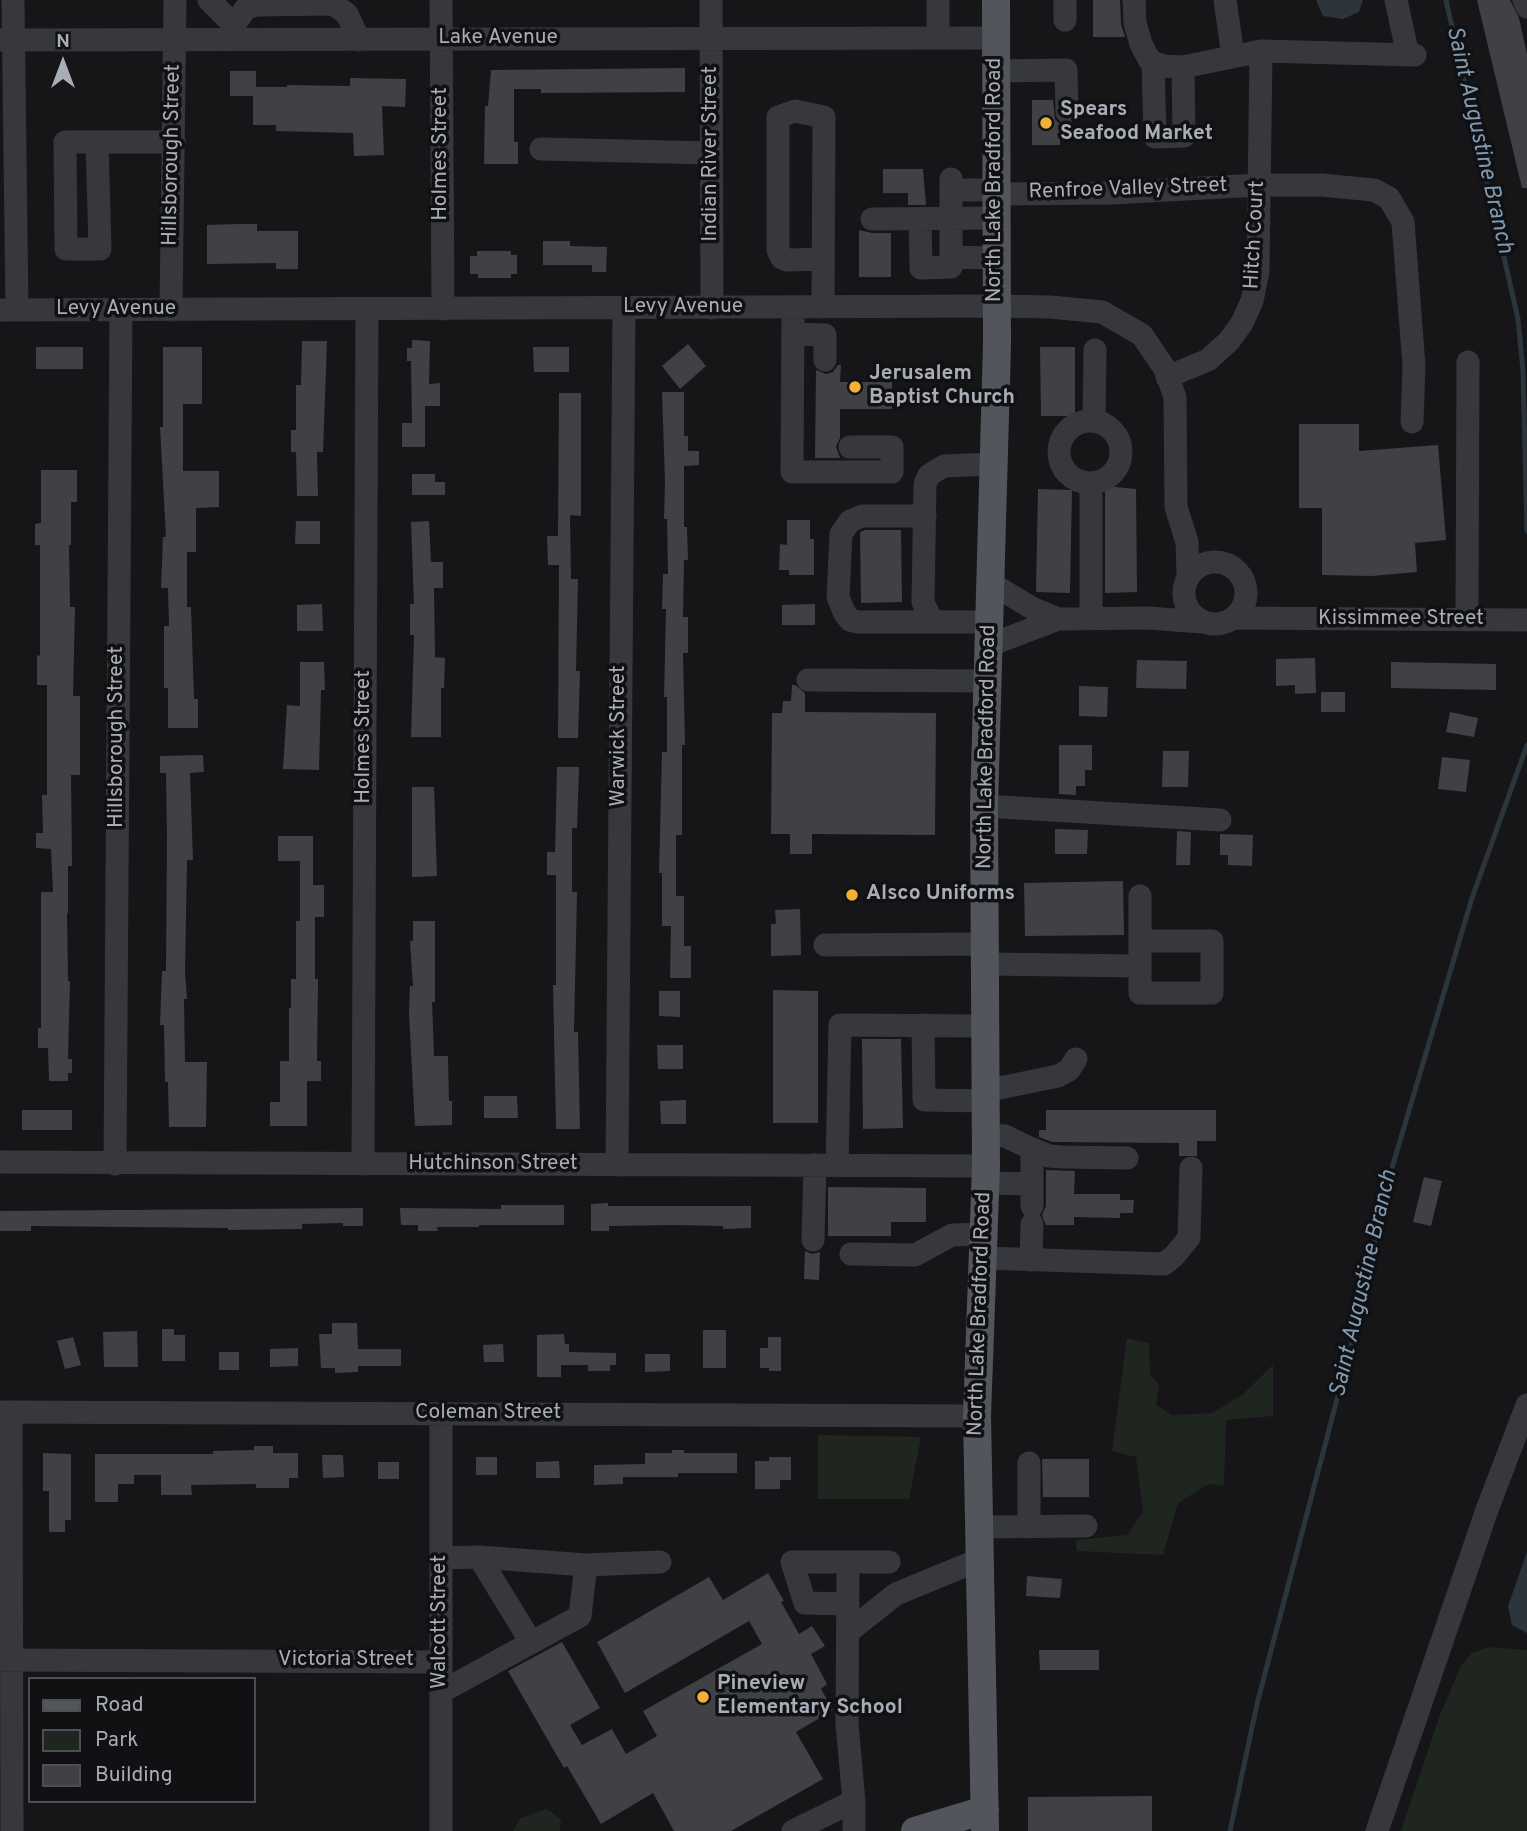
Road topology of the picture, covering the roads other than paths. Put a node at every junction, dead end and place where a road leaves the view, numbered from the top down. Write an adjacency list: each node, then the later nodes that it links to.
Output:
1 (13, 0): 17 (street)
2 (175, 0): 18 (street, Hillsborough Street)
3 (209, 0): 13 (street)
4 (441, 0): 20 (street, Holmes Street)
5 (711, 0): 16 (street, Indian River Street)
6 (938, 0): 14 (street)
7 (996, 0): 15 (main road, North Lake Bradford Road)
8 (1134, 0): 23 (street)
9 (1225, 0): 22 (street)
10 (1396, 0): 21 (street)
11 (1524, 0): 12 (street)
12 (1527, 7)
13 (232, 33): 18 (street, Lake Avenue); 19 (street, Lake Avenue); 19 (street)
14 (938, 38): 15 (street, Lake Avenue); 16 (street, Lake Avenue)
15 (996, 38): 25 (main road, North Lake Bradford Road)
16 (711, 39): 20 (street, Lake Avenue); 30 (street, Indian River Street)
17 (7, 40): 18 (street, Lake Avenue); 31 (street)
18 (175, 40): 28 (street, Hillsborough Street)
19 (359, 40): 20 (street, Lake Avenue)
20 (442, 40): 47 (street, Holmes Street)
21 (1261, 51): 22 (street); 32 (street, Hitch Court)
22 (1233, 56): 24 (street)
23 (1153, 62): 24 (street); 24 (street)
24 (1183, 67)
25 (996, 71): 26 (street); 33 (main road, North Lake Bradford Road)
26 (1067, 112)
27 (97, 142): 27 (street); 28 (street)
28 (174, 142): 50 (street, Hillsborough Street)
29 (541, 149): 30 (street)
30 (711, 153): 45 (street, Indian River Street)
31 (7, 166): 48 (street)
32 (1259, 185): 33 (street, Renfroe Valley Street); 55 (street, Hitch Court); 57 (street, Renfroe Valley Street)
33 (996, 201): 34 (street); 34 (street); 37 (main road, North Lake Bradford Road)
34 (951, 218): 36 (street); 39 (street)
35 (872, 219): 36 (street)
36 (920, 219): 39 (street)
37 (996, 258): 39 (street); 41 (main road, North Lake Bradford Road)
38 (823, 259): 38 (street); 43 (street)
39 (943, 262): 40 (street)
40 (934, 306): 41 (street, Levy Avenue); 43 (street, Levy Avenue)
41 (996, 306): 55 (street, Levy Avenue); 59 (main road, North Lake Bradford Road)
42 (793, 307): 43 (street, Levy Avenue); 45 (street, Levy Avenue); 51 (street)
43 (823, 307)
44 (624, 308): 45 (street, Levy Avenue); 47 (street, Levy Avenue); 96 (street, Warwick Street)
45 (712, 308)
46 (367, 309): 47 (street, Levy Avenue); 50 (street, Levy Avenue); 95 (street, Holmes Street)
47 (443, 309)
48 (9, 310): 49 (street, Levy Avenue)
49 (121, 310): 50 (street, Levy Avenue); 94 (street, Hillsborough Street)
50 (172, 310)
51 (793, 334): 53 (street); 58 (street)
52 (1096, 350): 56 (street)
53 (825, 360)
54 (1468, 362): 72 (street)
55 (1167, 377): 62 (street, Levy Avenue)
56 (1094, 421): 60 (street); 60 (street)
57 (1412, 422)
58 (850, 447)
59 (994, 464): 61 (street); 65 (main road, North Lake Bradford Road)
60 (1091, 483): 67 (street)
61 (925, 516): 74 (street); 74 (street)
62 (1187, 542): 63 (street); 64 (street, Levy Avenue)
63 (1216, 562): 64 (street); 66 (street)
64 (1186, 581): 68 (street); 75 (street)
65 (992, 584): 70 (street); 76 (main road, North Lake Bradford Road)
66 (1246, 589): 69 (street); 71 (street)
67 (1091, 618): 68 (street); 70 (street)
68 (1147, 618): 75 (street)
69 (1233, 618): 71 (street, Kissimmee Street); 75 (street)
70 (1058, 619): 76 (street)
71 (1276, 619): 72 (street, Kissimmee Street)
72 (1467, 620): 73 (street, Kissimmee Street)
73 (1517, 620)
74 (932, 622): 76 (street)
75 (1202, 622)
76 (990, 633): 78 (main road, North Lake Bradford Road)
77 (808, 680): 78 (street)
78 (989, 681): 79 (main road, North Lake Bradford Road)
79 (984, 806): 80 (street); 84 (main road, North Lake Bradford Road)
80 (1220, 820)
81 (1140, 896): 82 (street)
82 (1140, 941): 85 (street); 85 (street)
83 (825, 945): 84 (street)
84 (985, 954): 85 (street); 87 (main road, North Lake Bradford Road)
85 (1140, 966)
86 (923, 1025): 87 (street); 89 (street); 97 (street)
87 (985, 1026): 89 (main road, North Lake Bradford Road)
88 (1076, 1059): 89 (street)
89 (985, 1096): 90 (main road, North Lake Bradford Road)
90 (986, 1135): 91 (street); 99 (main road, North Lake Bradford Road)
91 (1032, 1149): 92 (street); 100 (street)
92 (1127, 1158)
93 (0, 1162): 94 (street, Hutchinson Street)
94 (115, 1164): 95 (street, Hutchinson Street)
95 (363, 1164): 96 (street, Hutchinson Street)
96 (617, 1165): 97 (street, Hutchinson Street)
97 (826, 1165): 99 (street, Hutchinson Street); 101 (street)
98 (1191, 1168): 104 (street)
99 (985, 1174): 100 (street, Hutchinson Street); 102 (main road, North Lake Bradford Road)
100 (1032, 1205): 104 (street)
101 (813, 1240)
102 (983, 1246): 103 (street); 104 (street); 108 (main road, North Lake Bradford Road)
103 (851, 1254)
104 (1031, 1260)
105 (1527, 1405): 133 (street)
106 (6, 1412): 107 (street, Coleman Street); 123 (street)
107 (441, 1414): 108 (street, Coleman Street); 114 (street, Walcott Street)
108 (977, 1416): 111 (main road, North Lake Bradford Road)
109 (1029, 1463): 112 (street)
110 (1086, 1526): 112 (street)
111 (980, 1527): 112 (street); 115 (main road, North Lake Bradford Road)
112 (1029, 1527)
113 (479, 1557): 114 (street); 119 (street); 122 (street)
114 (441, 1558): 124 (street, Walcott Street)
115 (981, 1559): 121 (street); 127 (main road, North Lake Bradford Road)
116 (660, 1562): 119 (street)
117 (848, 1562): 118 (street); 120 (street); 120 (street)
118 (888, 1562)
119 (586, 1565): 122 (street)
120 (848, 1605): 121 (street)
121 (848, 1632): 126 (street)
122 (531, 1642): 125 (street)
123 (6, 1660): 124 (street, Victoria Street); 128 (street)
124 (441, 1662): 125 (street, Walcott Street)
125 (441, 1692): 129 (street, Walcott Street)
126 (854, 1801): 130 (street); 131 (street)
127 (985, 1820): 132 (main road)
128 (12, 1831)
129 (441, 1831)
130 (794, 1831)
131 (854, 1831)
132 (915, 1831)
133 (1377, 1831)

